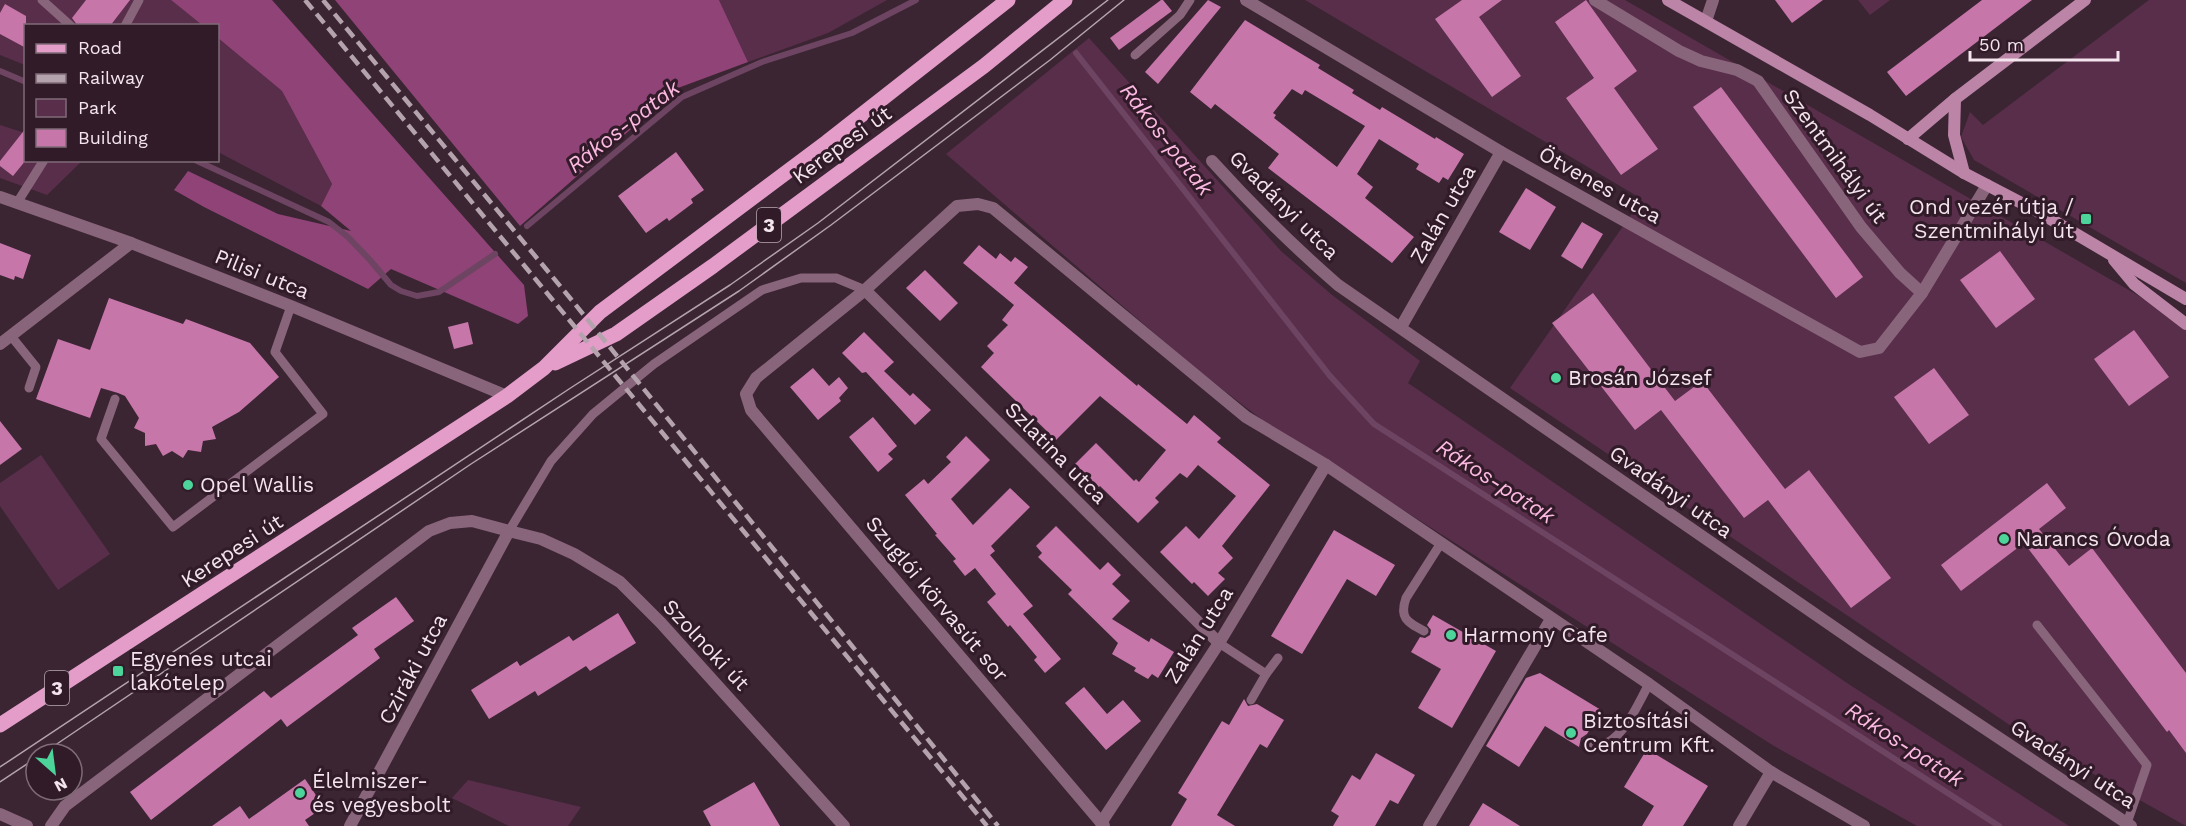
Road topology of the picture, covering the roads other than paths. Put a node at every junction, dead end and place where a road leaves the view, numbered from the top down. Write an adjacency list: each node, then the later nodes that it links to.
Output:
1 (42, 0): 12 (lane)
2 (139, 0): 13 (lane)
3 (1008, 0): 34 (main road, Kerepesi út / 3)
4 (1065, 0): 34 (main road, Kerepesi út / 3)
5 (1190, 0): 14 (lane)
6 (1246, 0): 17 (street, Ötvenes utca)
7 (1595, 0): 27 (street, Szentmihályi út)
8 (1668, 0): 11 (street, Szentmihályi út)
9 (1713, 0): 11 (street)
10 (2085, 0): 15 (street)
11 (1706, 21): 16 (street, Szentmihályi út)
12 (69, 24)
13 (126, 24)
14 (1135, 55)
15 (1955, 99): 16 (street); 20 (street)
16 (1908, 139): 20 (street, Szentmihályi út)
17 (1501, 152): 27 (street, Ötvenes utca); 31 (street, Zalán utca)
18 (1212, 161): 31 (street, Gvadányi utca)
19 (43, 162): 23 (lane)
20 (1964, 173): 21 (street, Szentmihályi út)
21 (1987, 185): 25 (street, Szentmihályi út); 27 (street)
22 (0, 197): 23 (street, Pilisi utca)
23 (16, 202): 24 (street, Pilisi utca)
24 (131, 243): 29 (street, Pilisi utca); 32 (street)
25 (2108, 252): 28 (street, Szentmihályi út); 30 (street, Szentmihályi út)
26 (865, 290): 38 (street); 39 (lane); 44 (street, Szlatina utca); 53 (street, Szuglói körvasút sor)
27 (1922, 293)
28 (2186, 299)
29 (291, 306): 36 (street, Pilisi utca); 37 (lane)
30 (2186, 324)
31 (1401, 327): 54 (street, Gvadányi utca)
32 (11, 336): 33 (street); 35 (lane)
33 (0, 344)
34 (544, 369): 36 (main road, Kerepesi út / 3)
35 (29, 388)
36 (507, 396): 49 (main road, Kerepesi út / 3)
37 (115, 399)
38 (1326, 465): 40 (street); 44 (street, Zalán utca)
39 (509, 531): 56 (street); 57 (street, Cziráki utca); 58 (street, Szolnoki út)
40 (1441, 543): 41 (street); 43 (lane)
41 (1551, 619): 47 (street); 59 (street)
42 (2037, 625): 54 (lane)
43 (1424, 631)
44 (1218, 643): 46 (lane); 53 (street, Zalán utca)
45 (1278, 658): 46 (lane)
46 (1266, 674): 48 (lane)
47 (1649, 684): 50 (lane); 51 (street)
48 (1251, 700)
49 (0, 725)
50 (1587, 741)
51 (1771, 772): 60 (street); 61 (street)
52 (0, 814): 55 (street)
53 (1102, 824)
54 (2129, 825)
55 (27, 826)
56 (51, 826)
57 (351, 826)
58 (844, 826)
59 (1429, 826)
60 (1739, 826)
61 (1864, 826)

